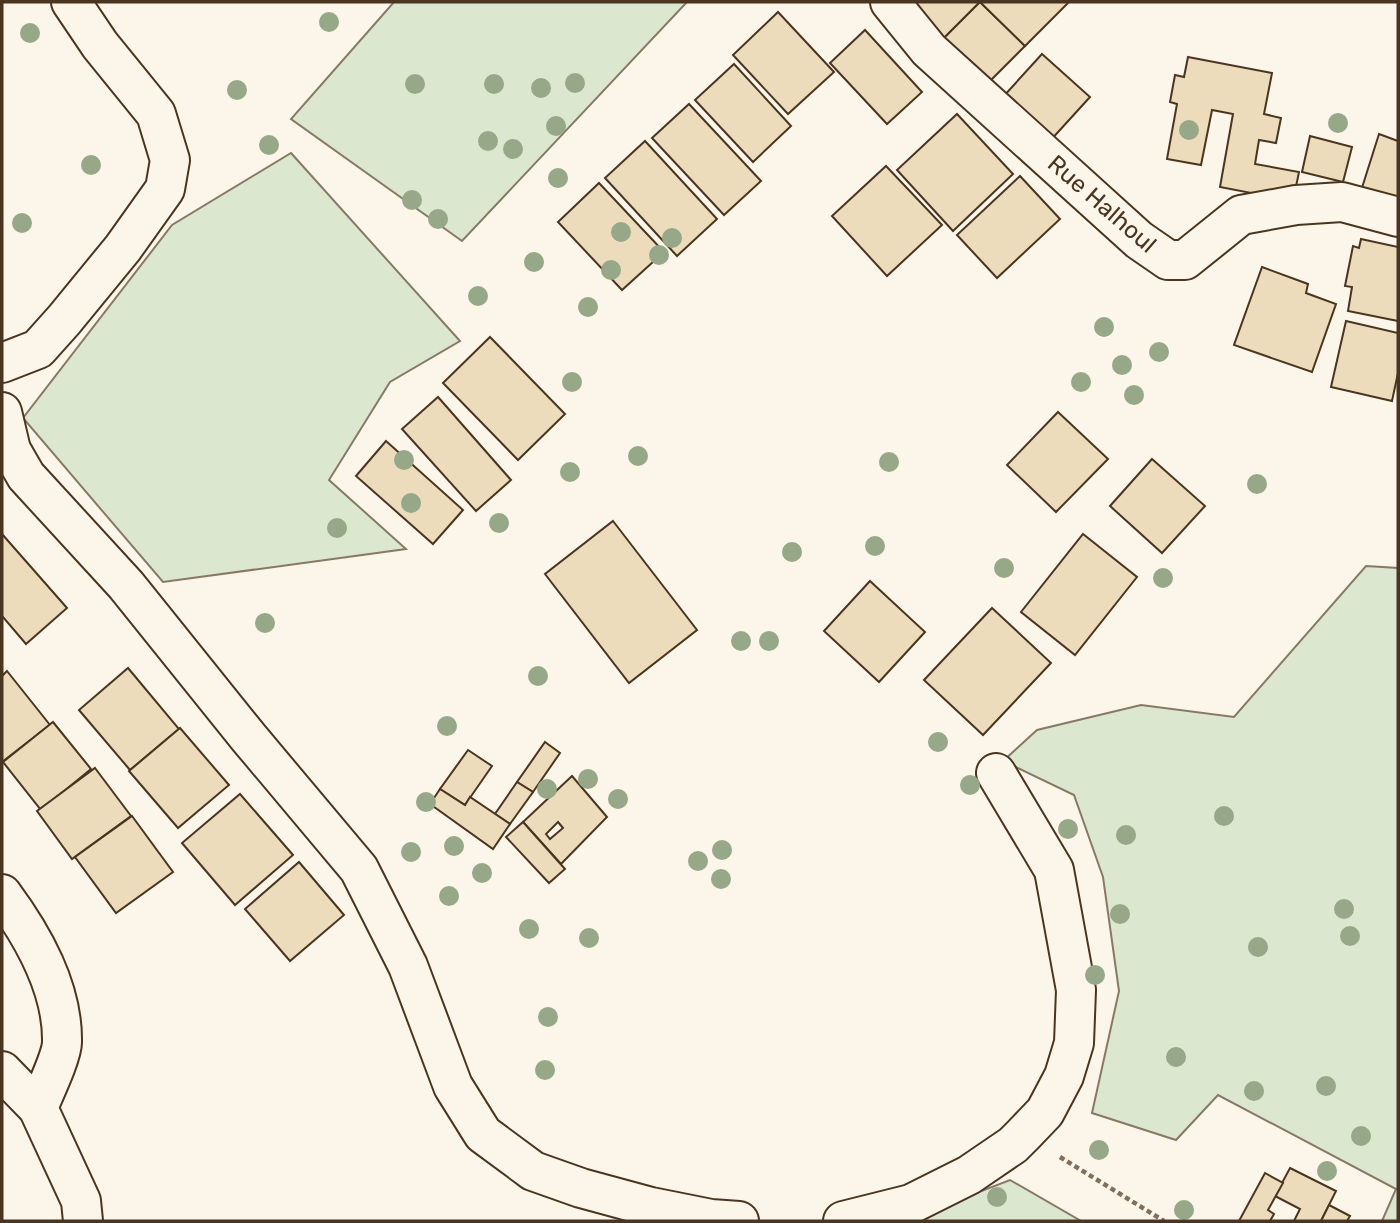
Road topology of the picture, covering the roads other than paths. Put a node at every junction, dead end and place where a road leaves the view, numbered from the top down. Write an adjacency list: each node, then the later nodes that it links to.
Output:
1 (71, 2): 4 (street)
2 (890, 2): 3 (street, Rue Halhoul)
3 (1398, 217)
4 (2, 363)
5 (2, 412): 11 (street)
6 (996, 773): 12 (street)
7 (2, 894): 9 (street)
8 (2, 1071): 9 (street)
9 (38, 1108): 10 (street)
10 (83, 1221)
11 (739, 1221)
12 (843, 1221)

